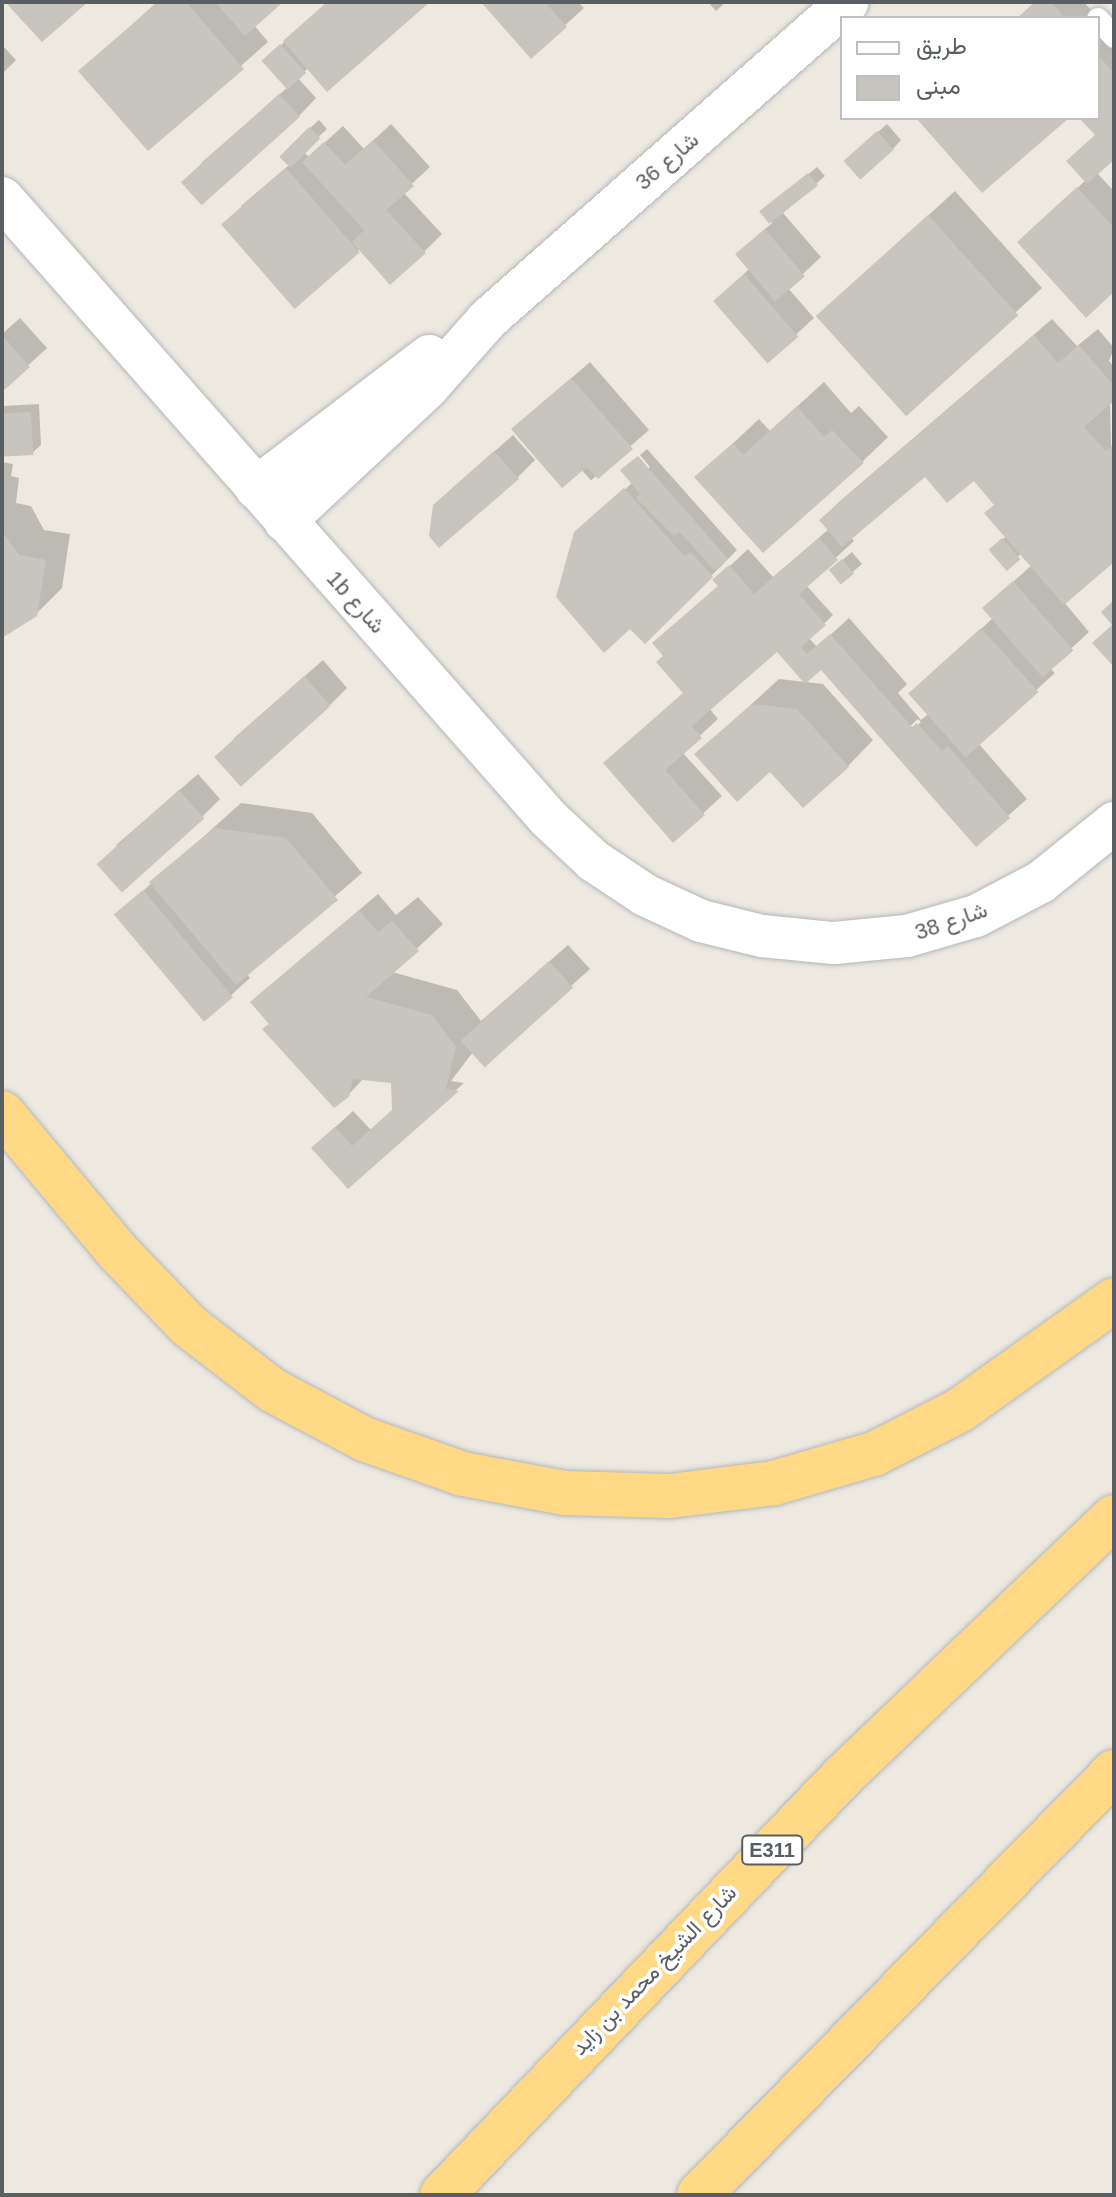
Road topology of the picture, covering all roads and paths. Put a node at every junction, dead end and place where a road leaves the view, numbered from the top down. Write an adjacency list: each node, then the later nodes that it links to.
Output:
1 (847, 2): 5 (street, شارع 36)
2 (1100, 21): 3 (lane)
3 (1114, 37)
4 (2, 198): 6 (street, 1b شارع)
5 (488, 319): 6 (street, شارع 36); 7 (street, شارع 36)
6 (256, 488): 7 (street, 1b شارع)
7 (285, 521): 9 (street, 1b شارع)
8 (1114, 823): 9 (street, شارع 38)
9 (762, 936)
10 (2, 1113): 11 (highway)
11 (1114, 1300)
12 (1114, 1517): 14 (highway, شارع الشيخ محمد بن زايد / E311)
13 (1114, 1772): 15 (highway)
14 (442, 2195)
15 (699, 2195)

